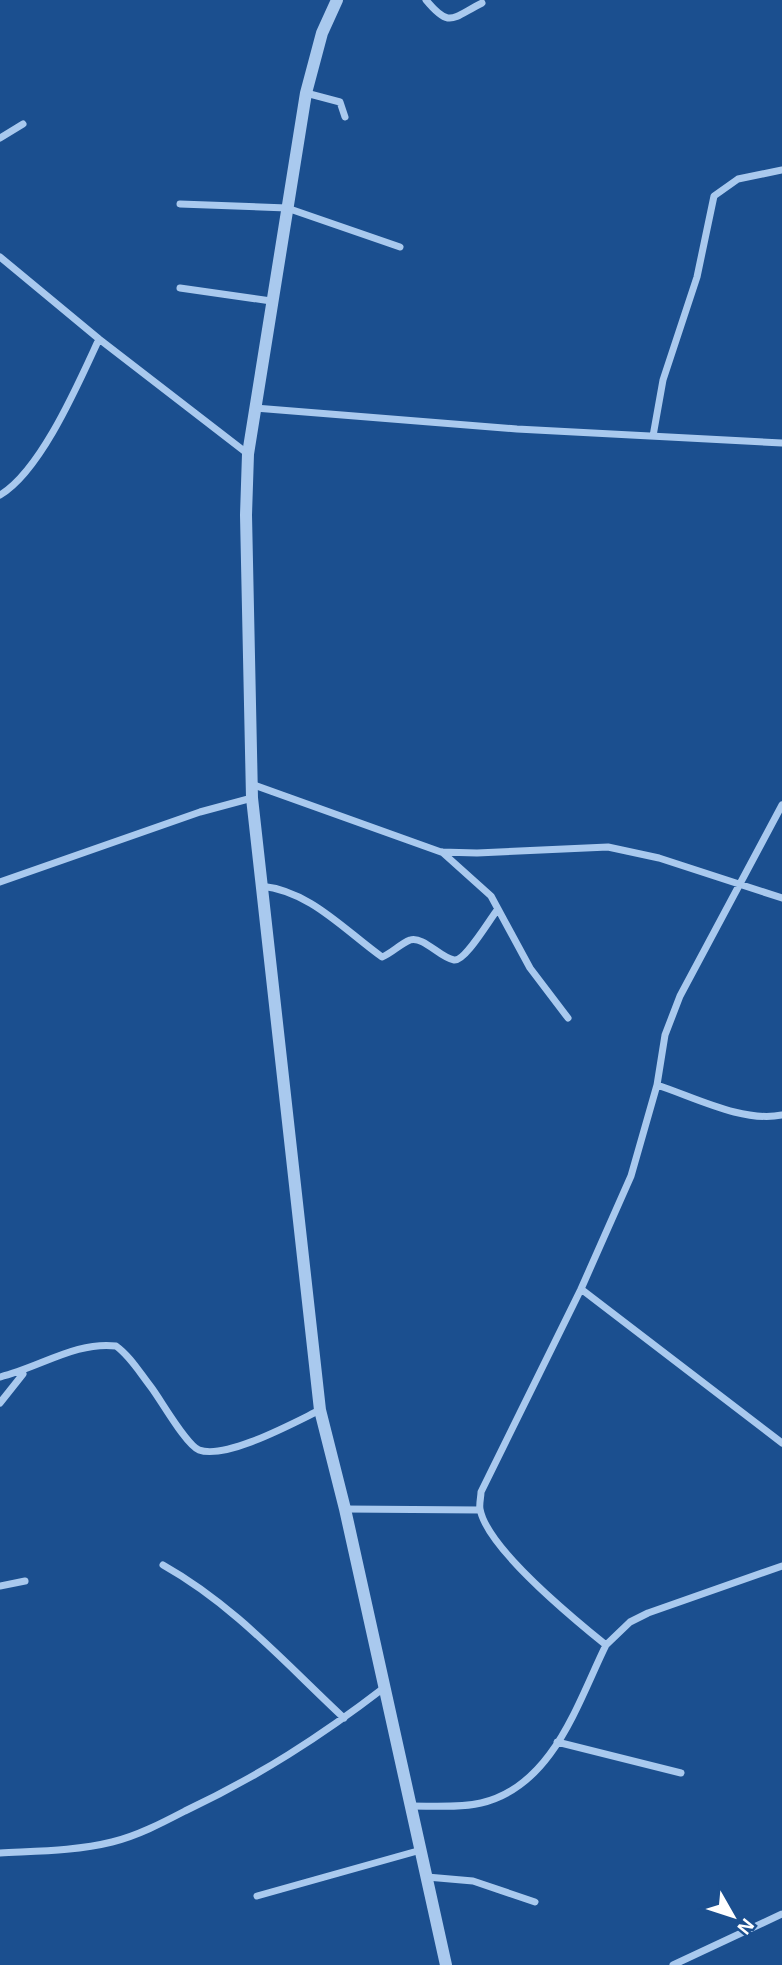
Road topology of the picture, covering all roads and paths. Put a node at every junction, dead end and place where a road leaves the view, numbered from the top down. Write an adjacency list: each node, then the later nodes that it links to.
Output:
1 (426, 0): 3 (street)
2 (335, 1): 4 (street)
3 (482, 3)
4 (306, 93): 5 (street); 10 (street)
5 (345, 117)
6 (23, 124): 7 (street)
7 (0, 138)
8 (782, 170): 17 (street)
9 (180, 204): 10 (street)
10 (287, 208): 11 (street); 14 (street)
11 (400, 247)
12 (0, 257): 15 (street)
13 (180, 288): 14 (street)
14 (271, 302): 16 (street)
15 (99, 339): 19 (street); 20 (street)
16 (255, 408): 17 (street); 19 (street)
17 (653, 436): 18 (street)
18 (782, 443)
19 (248, 454): 21 (street)
20 (0, 495)
21 (251, 784): 22 (street); 24 (street)
22 (252, 798): 25 (street); 27 (street)
23 (782, 805): 26 (street)
24 (441, 852): 26 (street); 29 (street)
25 (0, 882)
26 (743, 883): 28 (street); 31 (street)
27 (259, 886): 29 (street); 37 (street)
28 (782, 898)
29 (498, 909): 30 (street)
30 (568, 1018)
31 (657, 1085): 32 (street); 33 (street)
32 (782, 1115)
33 (581, 1289): 38 (street); 40 (street)
34 (26, 1371): 35 (street); 36 (street); 37 (street)
35 (0, 1377)
36 (0, 1403)
37 (320, 1410): 39 (street)
38 (782, 1443)
39 (345, 1509): 40 (street); 46 (street)
40 (480, 1510): 45 (street)
41 (163, 1565): 47 (street)
42 (782, 1566): 45 (street)
43 (24, 1581): 44 (street)
44 (0, 1586)
45 (606, 1645): 48 (street)
46 (385, 1687): 47 (street); 50 (street)
47 (344, 1718): 52 (street)
48 (557, 1742): 49 (street); 50 (street)
49 (681, 1773)
50 (411, 1806): 51 (street)
51 (421, 1850): 53 (street); 54 (street)
52 (0, 1853)
53 (427, 1877): 55 (street); 57 (street)
54 (257, 1896)
55 (536, 1902)
56 (782, 1914): 58 (street)
57 (446, 1965)
58 (673, 1965)

